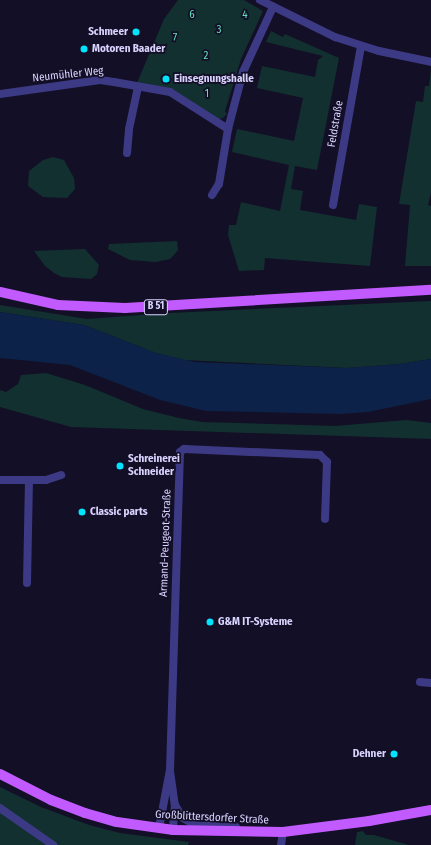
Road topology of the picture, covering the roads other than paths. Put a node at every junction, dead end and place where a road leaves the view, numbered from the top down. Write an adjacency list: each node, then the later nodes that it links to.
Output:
1 (260, 0): 2 (street)
2 (273, 7): 3 (street); 7 (street)
3 (361, 46): 4 (street); 10 (street, Feldstraße)
4 (431, 62)
5 (138, 87): 6 (street, Neumühler Weg); 7 (street, Neumühler Weg); 8 (street)
6 (0, 94)
7 (228, 129): 9 (street)
8 (127, 153)
9 (212, 195)
10 (333, 205)
11 (431, 290): 14 (main road, B 51)
12 (0, 292): 14 (main road, B 51)
13 (431, 297): 14 (main road, B 51)
14 (314, 298)
15 (62, 475): 17 (street)
16 (0, 480): 17 (street)
17 (30, 481): 19 (street)
18 (325, 519): 22 (street, Armand-Peugeot-Straße)
19 (27, 583)
20 (420, 682): 21 (street)
21 (431, 683)
22 (170, 770): 24 (street, Armand-Peugeot-Straße); 27 (street, Armand-Peugeot-Straße)
23 (0, 774): 27 (main road, Großblittersdorfer Straße)
24 (175, 804): 28 (street, Armand-Peugeot-Straße); 30 (street, Armand-Peugeot-Straße)
25 (0, 808): 31 (street)
26 (431, 810): 29 (main road, Großblittersdorfer Straße)
27 (159, 828): 28 (main road, Großblittersdorfer Straße)
28 (173, 830): 30 (main road, Großblittersdorfer Straße)
29 (283, 832): 30 (main road, Großblittersdorfer Straße); 32 (street)
30 (247, 833)
31 (53, 845)
32 (281, 845)

